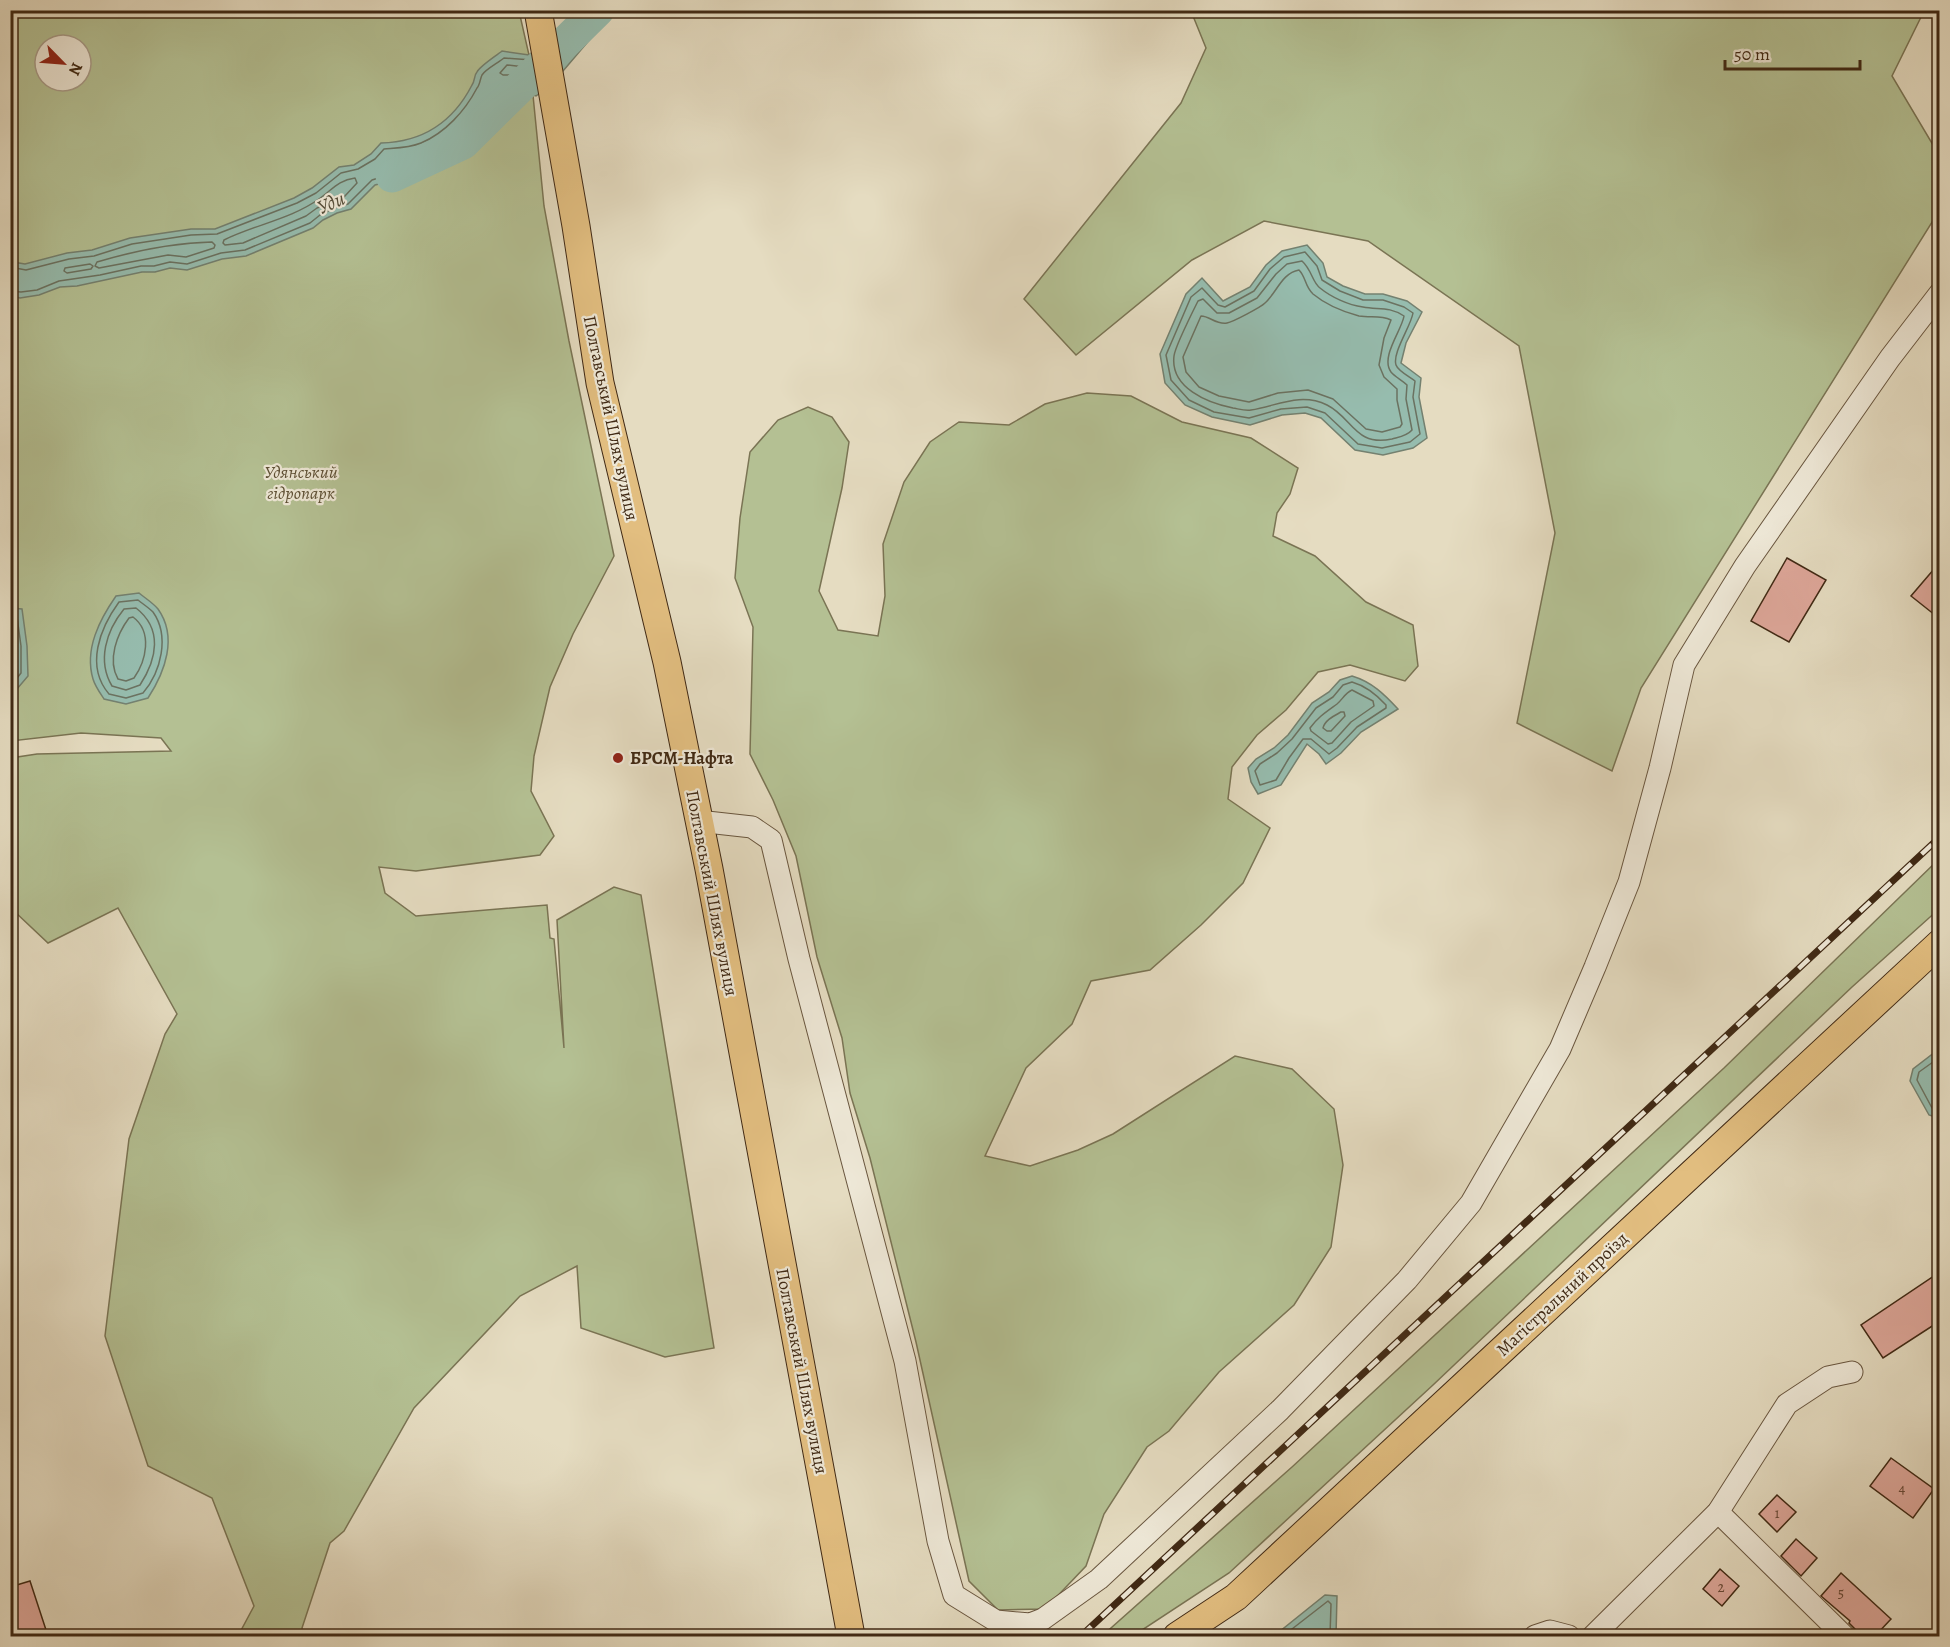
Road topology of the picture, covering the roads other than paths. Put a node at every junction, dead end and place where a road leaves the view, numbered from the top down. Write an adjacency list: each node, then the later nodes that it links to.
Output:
1 (538, 10): 3 (main road, Полтавський Шлях вулиця)
2 (1940, 292): 3 (street)
3 (698, 821): 7 (main road, Полтавський Шлях вулиця)
4 (1940, 943): 8 (main road, Магістральний проїзд)
5 (1852, 1372): 6 (street)
6 (1719, 1512): 11 (street); 12 (street)
7 (850, 1628)
8 (1177, 1636)
9 (1535, 1636): 10 (street)
10 (1569, 1636)
11 (1593, 1636)
12 (1844, 1636)

